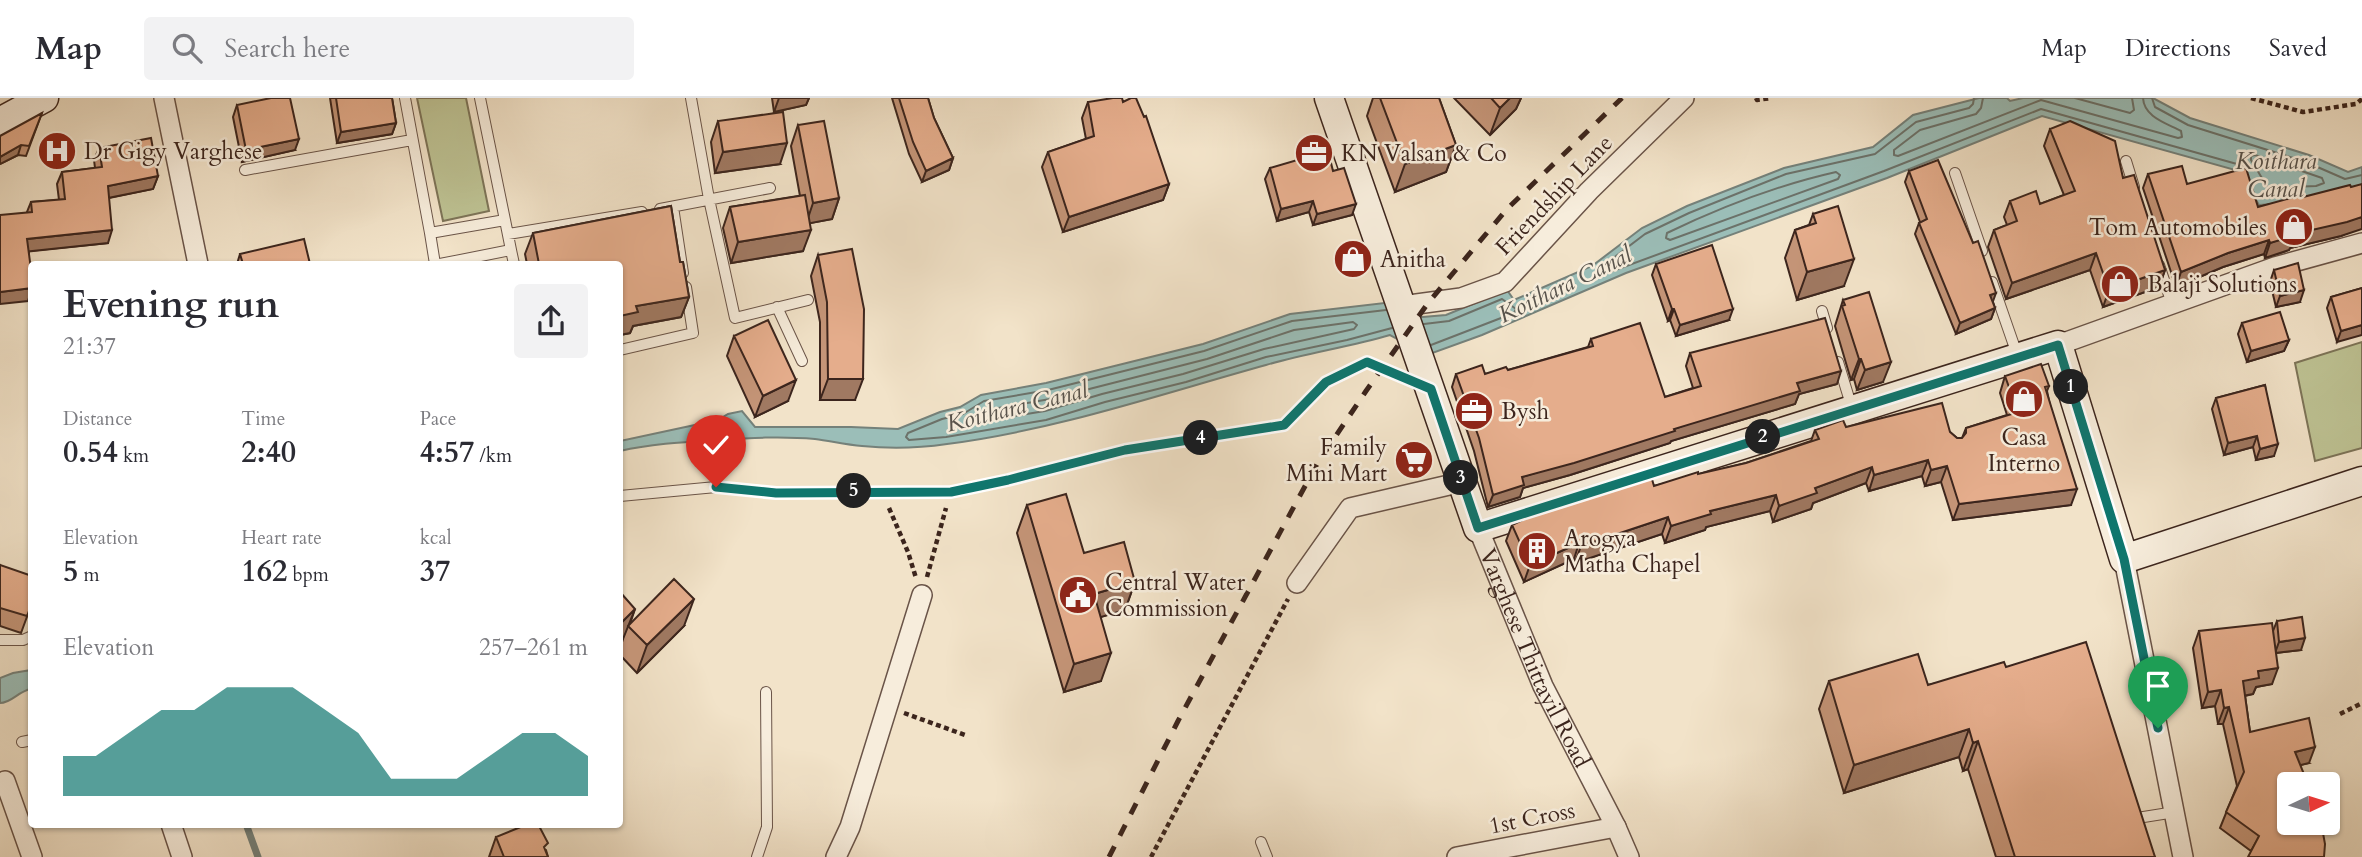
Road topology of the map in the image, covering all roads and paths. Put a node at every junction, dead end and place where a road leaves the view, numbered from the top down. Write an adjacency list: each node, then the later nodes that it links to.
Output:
1 (44, 98): 12 (street)
2 (164, 98): 27 (street)
3 (405, 98): 13 (lane)
4 (480, 98): 21 (lane)
5 (691, 98): 18 (lane)
6 (1329, 98): 33 (street, Varghese Thittayil Road)
7 (1684, 98): 33 (street, Friendship Lane)
8 (1756, 98): 9 (path)
9 (1770, 98)
10 (2251, 98): 11 (path)
11 (2362, 99)
12 (0, 122)
13 (412, 140): 15 (lane); 22 (lane)
14 (2126, 161): 19 (lane)
15 (245, 170)
16 (1955, 173): 40 (lane)
17 (770, 188): 18 (lane)
18 (709, 199): 20 (lane); 34 (lane)
19 (2138, 200)
20 (673, 207): 23 (lane); 39 (lane)
21 (505, 220): 22 (lane); 23 (lane)
22 (430, 233): 28 (lane)
23 (508, 234): 25 (lane)
24 (2362, 243): 32 (street)
25 (511, 250): 29 (lane); 30 (lane)
26 (2155, 252): 32 (lane)
27 (197, 261)
28 (437, 261)
29 (454, 261)
30 (513, 261)
31 (808, 300): 34 (lane)
32 (2172, 304): 37 (street)
33 (1402, 306): 42 (street, Varghese Thittayil Road)
34 (777, 307): 41 (lane)
35 (1822, 311): 36 (lane)
36 (1829, 335)
37 (2058, 345): 40 (street); 50 (street)
38 (1833, 348): 43 (lane)
39 (623, 349)
40 (2018, 357): 43 (street)
41 (803, 361)
42 (1431, 389): 45 (street, Varghese Thittayil Road); 47 (lane)
43 (1852, 408): 49 (street)
44 (2362, 481): 50 (street)
45 (1462, 482): 49 (street, Varghese Thittayil Road); 51 (street)
46 (881, 491): 47 (lane); 48 (lane); 52 (path)
47 (951, 492): 52 (path)
48 (623, 496)
49 (1478, 528): 63 (street, Varghese Thittayil Road)
50 (2124, 559): 61 (street)
51 (1297, 583): 70 (path)
52 (922, 595): 57 (street)
53 (28, 638): 54 (lane)
54 (0, 640)
55 (766, 692): 68 (lane)
56 (2362, 703): 58 (path)
57 (887, 706): 59 (path); 69 (street)
58 (2340, 714)
59 (965, 735)
60 (5, 781): 66 (street)
61 (2175, 812): 62 (lane); 74 (street)
62 (2130, 819)
63 (1616, 827): 72 (street, 1st Cross); 73 (street, Varghese Thittayil Road)
64 (172, 828): 67 (street)
65 (1261, 842): 71 (lane)
66 (32, 857)
67 (182, 857)
68 (757, 857)
69 (836, 857)
70 (1151, 857)
71 (1267, 857)
72 (1457, 857)
73 (1629, 857)
74 (2183, 857)

